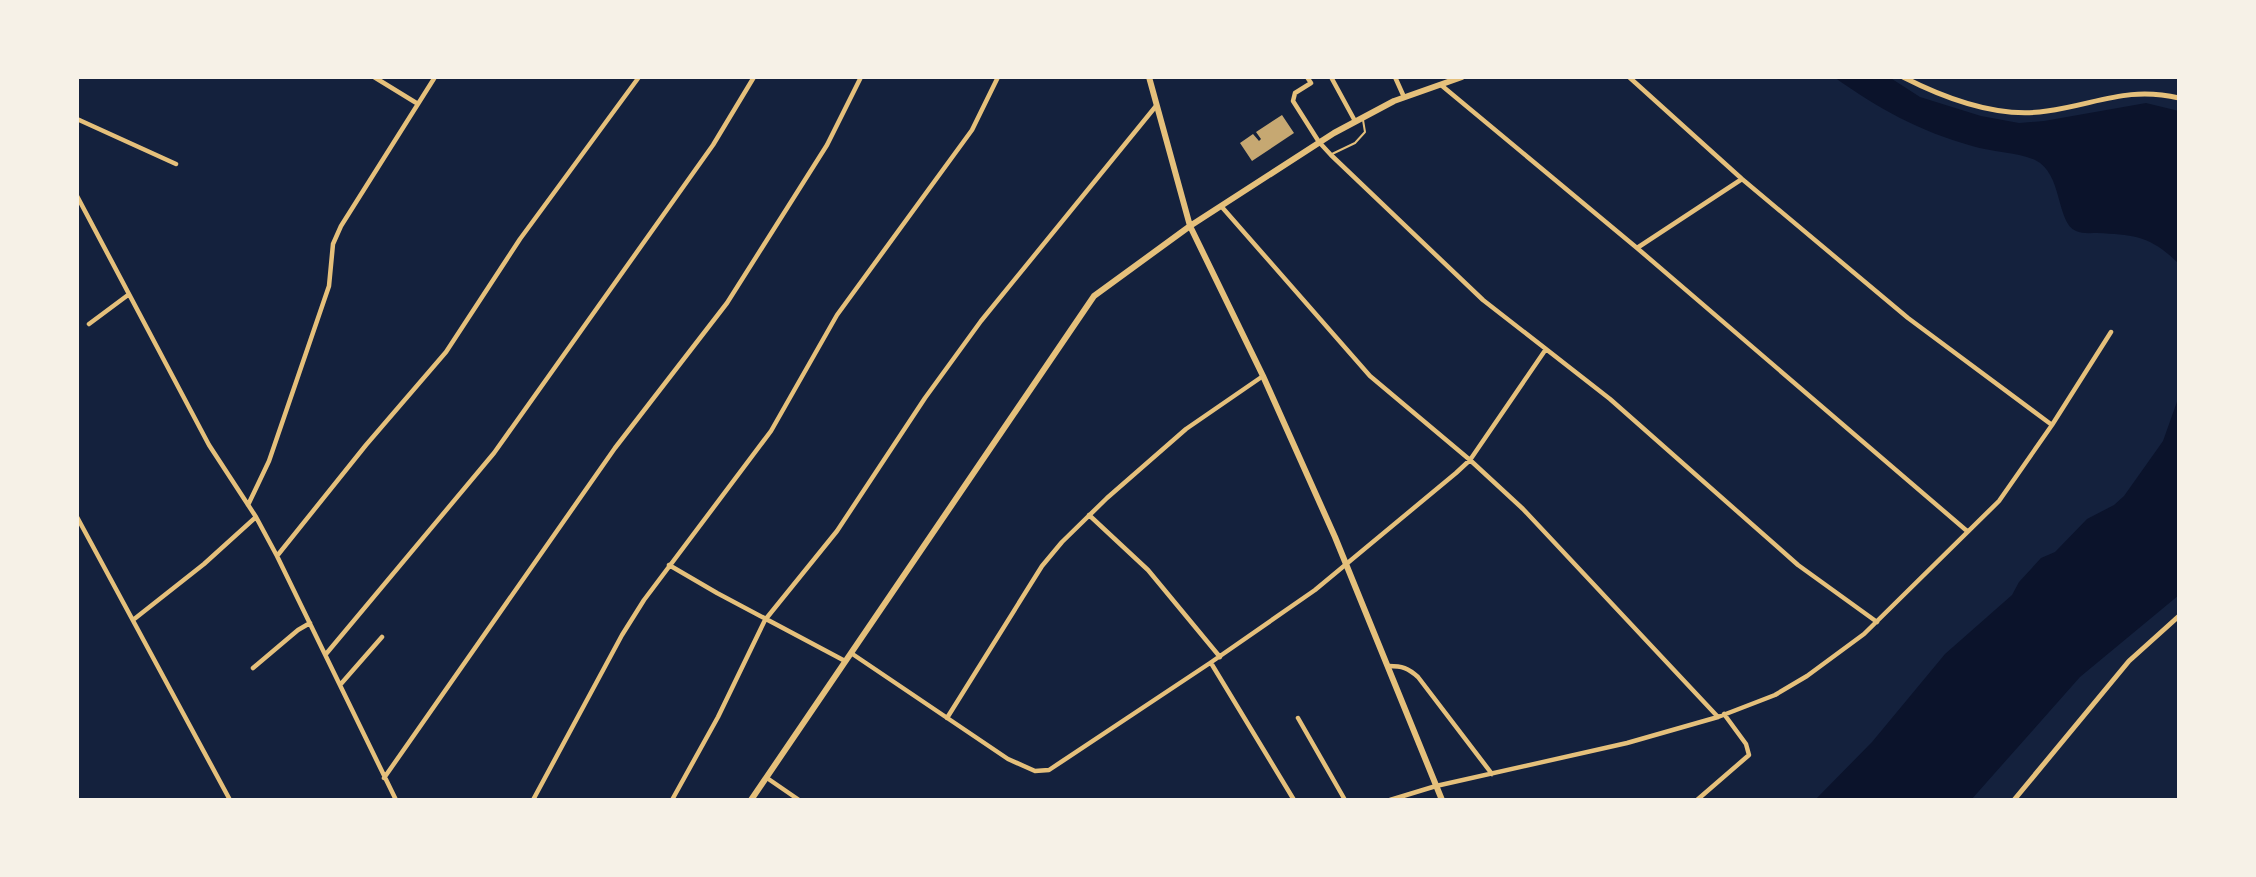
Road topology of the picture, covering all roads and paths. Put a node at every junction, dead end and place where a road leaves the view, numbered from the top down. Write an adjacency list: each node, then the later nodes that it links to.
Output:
1 (374, 77): 17 (street)
2 (435, 77): 17 (street)
3 (639, 77): 42 (street)
4 (754, 77): 52 (street)
5 (861, 77): 63 (street)
6 (998, 77): 44 (street)
7 (1149, 77): 18 (main road)
8 (1307, 77): 22 (street)
9 (1331, 77): 21 (street)
10 (1395, 77): 15 (street)
11 (1462, 77): 14 (main road)
12 (1629, 77): 25 (street)
13 (1903, 77): 16 (street)
14 (1440, 84): 15 (main road); 29 (street)
15 (1405, 97): 19 (main road)
16 (2179, 98)
17 (418, 104): 37 (street)
18 (1157, 105): 28 (main road); 47 (street)
19 (1362, 117): 21 (main road); 23 (lane)
20 (77, 119): 24 (street)
21 (1354, 121): 22 (main road)
22 (1320, 142): 23 (street); 27 (main road)
23 (1331, 155): 33 (street)
24 (176, 164)
25 (1742, 179): 29 (street); 35 (street)
26 (77, 196): 30 (street)
27 (1221, 206): 28 (main road); 36 (street)
28 (1190, 226): 34 (main road); 51 (main road)
29 (1637, 248): 41 (street)
30 (128, 295): 31 (street); 37 (street)
31 (89, 324)
32 (2111, 332): 35 (street)
33 (1546, 349): 36 (street); 48 (street)
34 (1263, 376): 38 (street); 43 (main road)
35 (2052, 425): 41 (street)
36 (1470, 460): 43 (street); 59 (street)
37 (248, 505): 40 (street)
38 (1088, 515): 53 (street); 61 (street)
39 (77, 517): 46 (street)
40 (256, 517): 42 (street); 46 (street)
41 (1967, 531): 48 (street)
42 (277, 556): 49 (street)
43 (1346, 564): 53 (street); 56 (main road)
44 (669, 565): 47 (street); 68 (street)
45 (2179, 616): 77 (street)
46 (133, 620): 66 (street)
47 (765, 620): 54 (street); 69 (street)
48 (1877, 622): 59 (street)
49 (310, 623): 52 (street); 57 (street)
50 (382, 637): 58 (street)
51 (850, 653): 54 (main road); 61 (street)
52 (326, 654): 58 (street)
53 (1220, 657): 55 (street)
54 (845, 661): 64 (main road)
55 (1210, 663): 61 (street); 72 (street)
56 (1389, 666): 62 (street); 65 (main road)
57 (253, 668)
58 (340, 685): 63 (street)
59 (1721, 716): 62 (street); 76 (street)
60 (1298, 718): 73 (street)
61 (947, 719)
62 (1492, 774): 65 (street)
63 (384, 778): 67 (street)
64 (767, 778): 70 (main road); 71 (street)
65 (1436, 786): 74 (street); 75 (main road)
66 (230, 800)
67 (396, 800)
68 (533, 800)
69 (672, 800)
70 (751, 800)
71 (799, 800)
72 (1294, 800)
73 (1345, 800)
74 (1391, 800)
75 (1442, 800)
76 (1697, 800)
77 (2014, 800)

